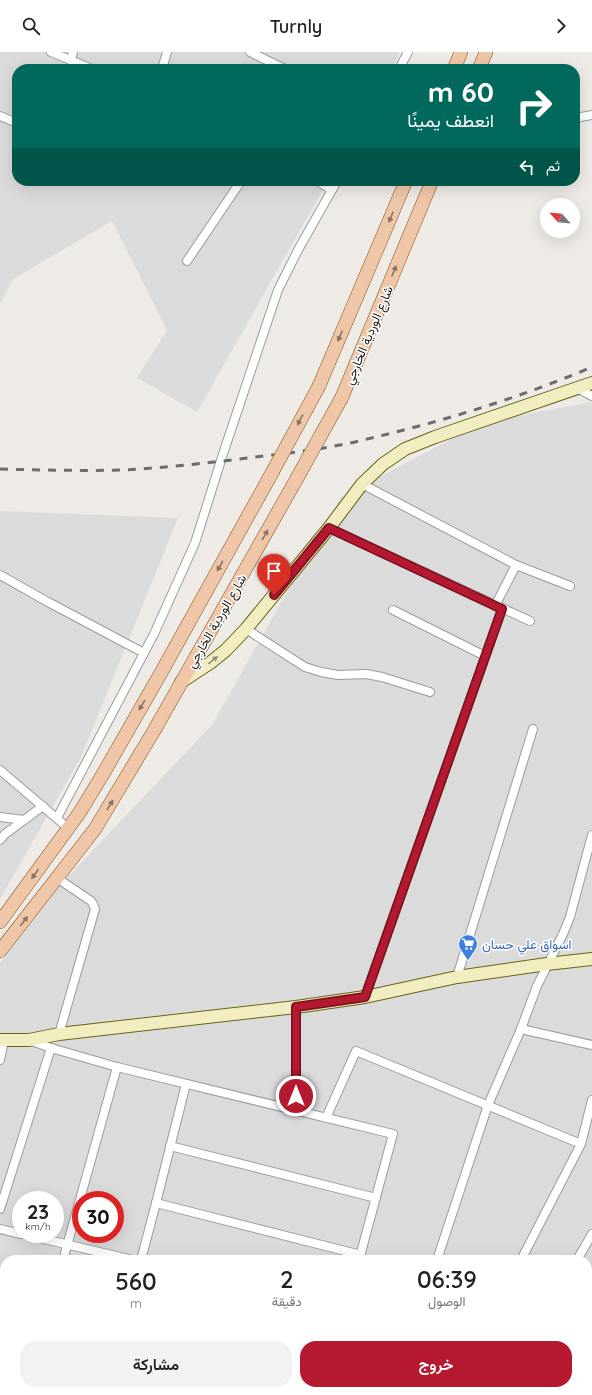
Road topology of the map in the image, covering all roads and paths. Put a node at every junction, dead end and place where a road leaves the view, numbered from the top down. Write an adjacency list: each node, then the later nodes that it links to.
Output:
1 (51, 52): 8 (street)
2 (167, 52): 10 (street)
3 (250, 52): 7 (street)
4 (408, 52): 12 (street)
5 (461, 52): 13 (main road)
6 (486, 52): 14 (main road)
7 (261, 54): 11 (street)
8 (72, 56): 9 (street)
9 (84, 64)
10 (163, 64)
11 (277, 64)
12 (402, 64)
13 (456, 64)
14 (480, 64)
15 (592, 115): 17 (street)
16 (0, 116): 18 (street)
17 (580, 117)
18 (12, 121)
19 (239, 186): 25 (street)
20 (325, 186): 24 (street)
21 (334, 186): 24 (street)
22 (404, 186): 45 (main road, شارع الوردية الخارجي, one-way to 45, bridge)
23 (430, 186): 40 (main road, شارع الوردية الخارجي, one-way to 23, bridge)
24 (332, 190): 38 (street)
25 (187, 261)
26 (592, 383): 27 (street)
27 (577, 388): 28 (street); 29 (street)
28 (592, 396)
29 (362, 484): 30 (street); 31 (street)
30 (329, 528): 34 (street); 37 (street)
31 (516, 565): 33 (street); 34 (street)
32 (0, 575): 38 (street)
33 (570, 586)
34 (499, 608): 36 (street); 39 (street)
35 (393, 610): 39 (street)
36 (530, 622)
37 (246, 629): 40 (street, one-way to 37); 41 (street)
38 (144, 653): 47 (street)
39 (485, 656): 60 (street)
40 (181, 682): 50 (main road, شارع الوردية الخارجي, one-way to 40)
41 (430, 692)
42 (533, 729): 59 (street)
43 (0, 770): 44 (street)
44 (43, 806): 47 (street); 48 (street)
45 (80, 812): 49 (main road, شارع الوردية الخارجي); 50 (main road)
46 (0, 817): 48 (street)
47 (57, 818): 49 (street)
48 (24, 820): 52 (street)
49 (68, 828): 53 (main road, شارع الوردية الخارجي)
50 (95, 829): 54 (main road, شارع الوردية الخارجي)
51 (592, 836): 58 (street)
52 (0, 840)
53 (50, 852): 54 (main road); 55 (main road, شارع الوردية الخارجي, one-way to 55)
54 (60, 874): 56 (main road, شارع الوردية الخارجي, one-way to 54); 63 (street)
55 (0, 922)
56 (0, 951)
57 (592, 959): 58 (street)
58 (547, 964): 59 (street); 62 (street)
59 (458, 977): 60 (street)
60 (365, 997): 61 (street)
61 (296, 1007): 63 (street); 73 (street)
62 (520, 1029): 66 (street); 72 (street)
63 (59, 1034): 65 (street)
64 (2, 1040): 65 (street); 68 (street)
65 (29, 1040): 67 (street)
66 (592, 1045)
67 (51, 1048): 69 (street); 79 (street)
68 (0, 1060)
69 (117, 1067): 70 (street); 84 (street)
70 (186, 1084): 73 (street); 76 (street)
71 (592, 1100): 75 (street)
72 (488, 1105): 74 (street); 75 (street); 90 (street)
73 (296, 1111): 74 (street)
74 (326, 1118): 77 (street)
75 (581, 1144): 91 (street)
76 (170, 1146): 77 (street); 78 (street)
77 (376, 1198): 89 (street)
78 (156, 1203): 87 (street); 88 (street)
79 (0, 1209)
80 (0, 1229): 81 (street)
81 (12, 1232)
82 (592, 1234): 92 (street)
83 (62, 1243): 84 (street)
84 (67, 1244): 85 (street); 86 (street)
85 (64, 1255)
86 (112, 1255)
87 (141, 1255)
88 (349, 1255)
89 (361, 1255)
90 (439, 1255)
91 (524, 1255)
92 (580, 1255)

